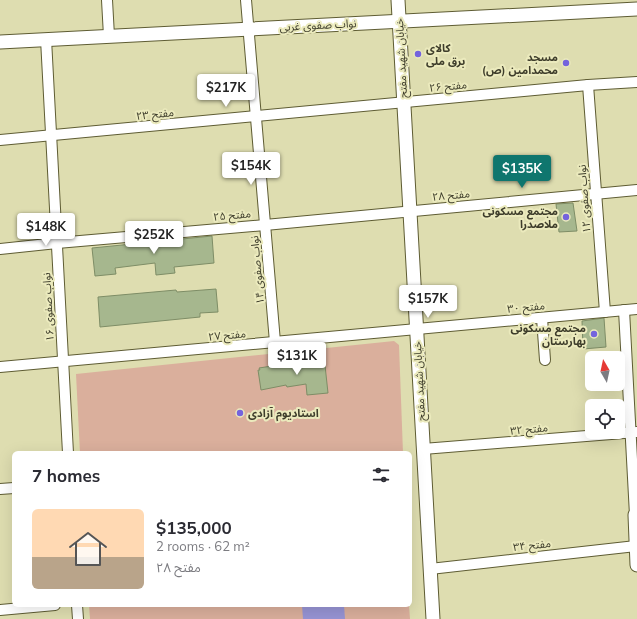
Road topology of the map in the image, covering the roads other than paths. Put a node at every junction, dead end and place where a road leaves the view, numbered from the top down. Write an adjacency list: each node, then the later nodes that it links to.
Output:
1 (107, 0): 7 (street)
2 (246, 0): 6 (street, نواب صفوی ۱۴)
3 (398, 0): 5 (street, خیابان شهید مفتح)
4 (637, 9): 5 (street, نواب صفوی غربی)
5 (399, 21): 6 (street, نواب صفوی غربی); 12 (street, خیابان شهید مفتح)
6 (248, 29): 7 (street, نواب صفوی غربی); 13 (street, نواب صفوی ۱۴)
7 (109, 36): 8 (street, نواب صفوی غربی)
8 (46, 39): 9 (street, نواب صفوی غربی); 14 (street, نواب صفوی ۱۶)
9 (0, 42)
10 (637, 82): 11 (street, مفتح ۲۶)
11 (588, 85): 12 (street, مفتح ۲۶); 17 (street, نواب صفوی ۱۲)
12 (404, 102): 13 (street, مفتح ۲۳); 18 (street, خیابان شهید مفتح)
13 (256, 116): 14 (street, مفتح ۲۳); 19 (street, نواب صفوی ۱۴)
14 (51, 136): 15 (street, مفتح ۲۳); 20 (street, نواب صفوی ۱۶)
15 (0, 140)
16 (637, 190): 17 (street, مفتح ۲۸)
17 (596, 193): 18 (street, مفتح ۲۸); 24 (street, نواب صفوی ۱۲)
18 (410, 211): 19 (street, مفتح ۲۵); 26 (street, خیابان شهید مفتح)
19 (265, 224): 20 (street, مفتح ۲۵); 27 (street, نواب صفوی ۱۴)
20 (57, 243): 21 (street, مفتح ۲۵); 29 (street, نواب صفوی ۱۶)
21 (0, 249)
22 (637, 309): 23 (street, مفتح ۳۰)
23 (624, 310): 24 (street, مفتح ۳۰); 31 (street)
24 (605, 312): 25 (street, مفتح ۳۰)
25 (542, 318): 26 (street, مفتح ۳۰); 28 (street)
26 (416, 330): 27 (street, مفتح ۲۷); 32 (street, خیابان شهید مفتح)
27 (275, 342): 29 (street, مفتح ۲۷)
28 (545, 360)
29 (64, 361): 30 (street, مفتح ۲۷); 33 (street, نواب صفوی ۱۶)
30 (0, 367)
31 (634, 432): 32 (street, مفتح ۳۲); 36 (street)
32 (423, 449): 39 (street, خیابان شهید مفتح)
33 (68, 451)
34 (12, 488): 35 (street)
35 (0, 489)
36 (636, 514): 37 (street)
37 (636, 546): 38 (street); 39 (street, مفتح ۳۴)
38 (637, 565)
39 (430, 569): 44 (street, خیابان شهید مفتح)
40 (33, 607): 42 (street)
41 (77, 607): 43 (street)
42 (0, 610)
43 (78, 619)
44 (433, 619)

